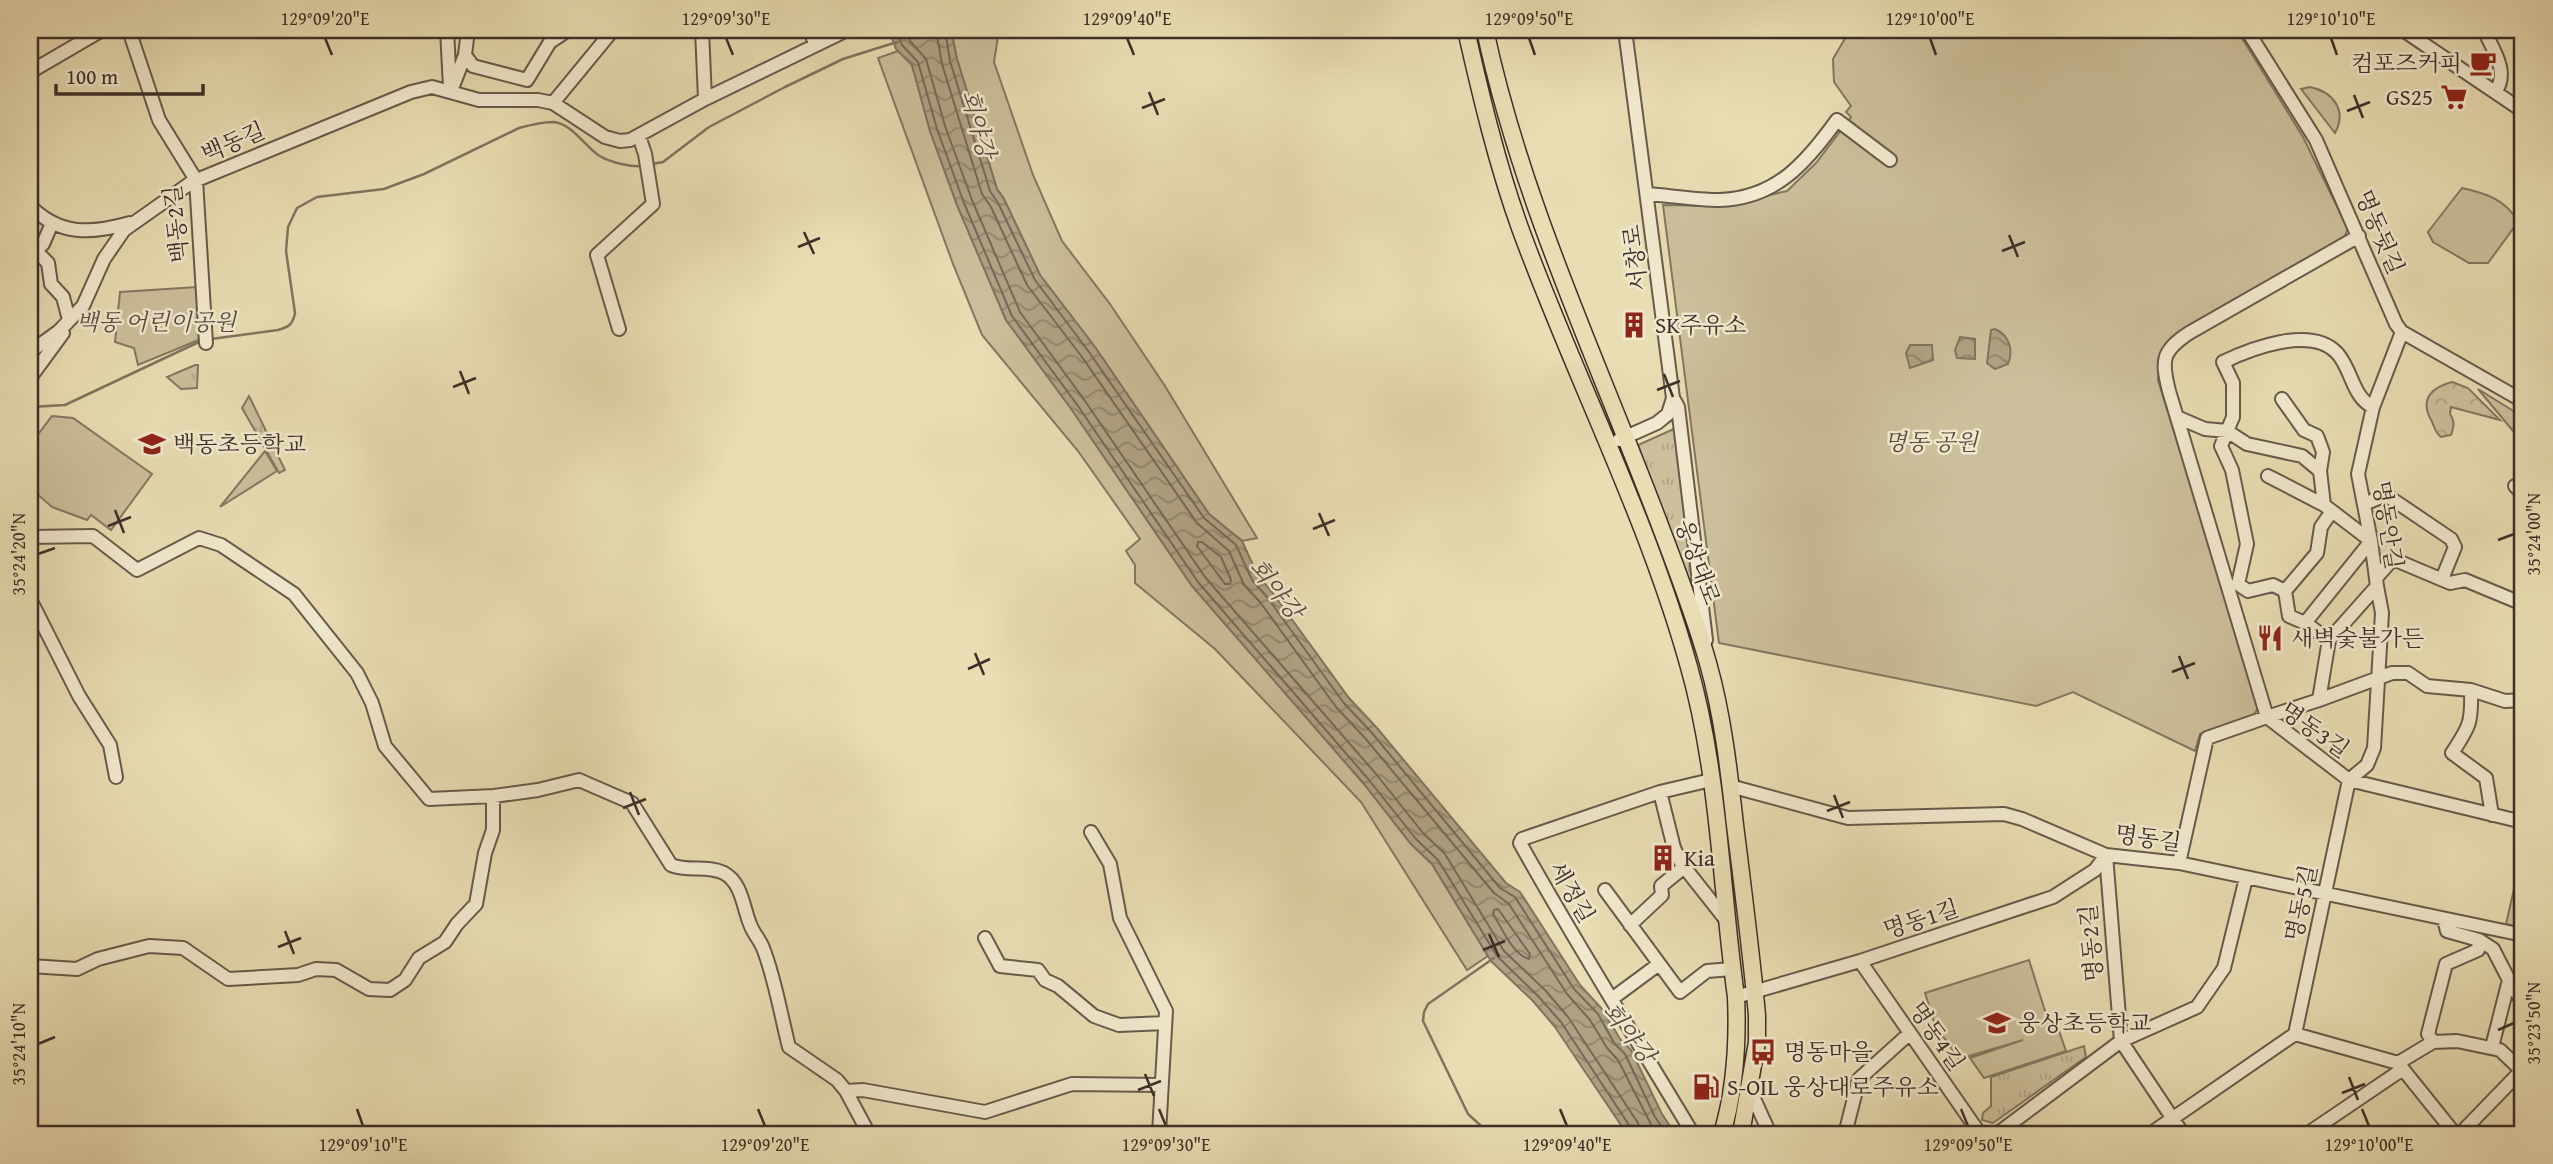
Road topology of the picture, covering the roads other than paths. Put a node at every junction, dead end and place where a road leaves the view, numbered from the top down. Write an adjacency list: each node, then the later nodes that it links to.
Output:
1 (102, 30): 18 (street)
2 (129, 30): 26 (street, 백동2길)
3 (447, 30): 19 (street)
4 (468, 30): 17 (street)
5 (568, 30): 17 (street)
6 (613, 30): 22 (street)
7 (702, 30): 21 (street)
8 (810, 30): 16 (street)
9 (1466, 30): 51 (main road, 웅상대로)
10 (1485, 30): 46 (main road, 웅상대로)
11 (1625, 30): 27 (street, 서창로)
12 (2247, 30): 31 (street, 명동뒷길)
13 (2403, 30): 20 (street)
14 (2484, 30): 20 (street)
15 (844, 31): 16 (street)
16 (815, 44): 21 (street)
17 (465, 55): 19 (street)
18 (30, 72)
19 (451, 91): 22 (street, 백동길); 26 (street, 백동길)
20 (2496, 91): 23 (street)
21 (705, 99): 24 (street)
22 (554, 103): 24 (street)
23 (2523, 111)
24 (639, 136): 35 (street)
25 (1890, 160): 27 (street)
26 (197, 180): 29 (street, 백동길); 37 (street, 백동2길)
27 (1648, 194): 42 (street, 서창로)
28 (30, 206): 30 (street)
29 (137, 221): 30 (street); 33 (street, 백동길)
30 (52, 223): 32 (street)
31 (2359, 236): 36 (street, 명동뒷길); 47 (street)
32 (32, 252): 34 (street)
33 (83, 306): 34 (street, 백동길); 41 (street, 백동길)
34 (69, 320): 39 (street, 백동길)
35 (619, 328)
36 (2402, 332): 38 (street); 40 (street, 명동안길)
37 (206, 343)
38 (2430, 349): 40 (street); 44 (street)
39 (30, 352)
40 (2391, 359): 45 (street, 명동안길)
41 (30, 378)
42 (1673, 398): 48 (street); 66 (street, 서창로)
43 (2282, 399): 52 (street)
44 (2523, 401)
45 (2373, 407): 49 (street); 54 (street, 명동안길)
46 (1618, 415): 48 (street); 50 (main road, 웅상대로)
47 (2177, 417): 49 (street); 60 (street)
48 (1657, 423): 50 (street)
49 (2227, 430): 52 (street); 60 (street)
50 (1627, 437): 51 (street); 66 (main road, 웅상대로)
51 (1609, 445): 73 (main road, 웅상대로)
52 (2320, 471): 55 (street)
53 (2268, 476): 55 (street)
54 (2364, 504): 57 (street, 명동안길); 58 (street)
55 (2328, 508): 57 (street); 61 (street)
56 (30, 537): 77 (street)
57 (2371, 541): 59 (street, 명동안길); 64 (street)
58 (2442, 579): 59 (street); 63 (street)
59 (2376, 582): 65 (street, 명동안길); 67 (street)
60 (2233, 585): 61 (street); 71 (street)
61 (2285, 591): 64 (street)
62 (30, 598): 72 (street)
63 (2523, 604)
64 (2305, 623): 65 (street)
65 (2329, 640): 69 (street)
66 (1709, 664): 75 (main road, 웅상대로)
67 (2378, 679): 68 (street); 69 (street); 74 (street)
68 (2471, 690): 70 (street); 78 (street)
69 (2319, 700): 71 (street)
70 (2523, 700)
71 (2267, 717): 74 (street, 명동3길); 82 (street, 명동3길)
72 (117, 777)
73 (1711, 780): 76 (street, 세정길); 88 (main road, 웅상대로)
74 (2348, 780): 78 (street, 명동3길); 86 (street, 명동5길)
75 (1730, 786): 81 (street, 명동길); 98 (main road, 웅상대로)
76 (1660, 792): 83 (street); 100 (street, 세정길)
77 (493, 796): 95 (street); 112 (street)
78 (2493, 815): 79 (street, 명동3길)
79 (2523, 822)
80 (1091, 832): 102 (street)
81 (2106, 855): 82 (street, 명동길); 93 (street, 명동1길); 105 (street, 명동2길)
82 (2179, 863): 84 (street, 명동길)
83 (1684, 867): 88 (street); 89 (street)
84 (2246, 878): 86 (street, 명동길); 105 (street)
85 (1605, 890): 89 (street)
86 (2324, 894): 87 (street, 명동길); 104 (street, 명동5길)
87 (2444, 919): 90 (street, 명동길); 92 (street)
88 (1726, 920): 96 (main road, 웅상대로)
89 (1630, 925): 94 (street)
90 (2523, 935)
91 (985, 938): 102 (street)
92 (2479, 940): 97 (street); 106 (street)
93 (1860, 961): 98 (street, 명동1길); 103 (street, 명동4길)
94 (1659, 964): 96 (street); 100 (street)
95 (30, 966)
96 (1732, 969): 99 (main road, 웅상대로)
97 (2509, 980): 101 (street); 107 (street)
98 (1755, 992): 99 (street, 명동1길); 111 (main road, 웅상대로)
99 (1736, 997): 114 (main road, 웅상대로)
100 (1613, 998): 117 (street, 세정길)
101 (2523, 1003)
102 (1165, 1023): 110 (street)
103 (1910, 1034): 120 (street); 121 (street, 명동4길)
104 (2295, 1034): 108 (street); 113 (street)
105 (2121, 1041): 113 (street, 명동2길); 122 (street)
106 (2433, 1042): 107 (street); 108 (street)
107 (2491, 1047): 109 (street)
108 (2401, 1066): 125 (street); 126 (street)
109 (2523, 1070): 126 (street)
110 (1161, 1085): 112 (street); 116 (street)
111 (1750, 1090): 118 (main road, 웅상대로); 119 (street)
112 (846, 1091): 115 (street)
113 (2173, 1119): 123 (street); 124 (street, 명동2길)
114 (1722, 1132): 118 (street)
115 (869, 1134)
116 (1159, 1134)
117 (1693, 1134)
118 (1741, 1134)
119 (1770, 1134)
120 (1845, 1134)
121 (1980, 1134)
122 (1997, 1134)
123 (2150, 1134)
124 (2183, 1134)
125 (2307, 1134)
126 (2457, 1134)

